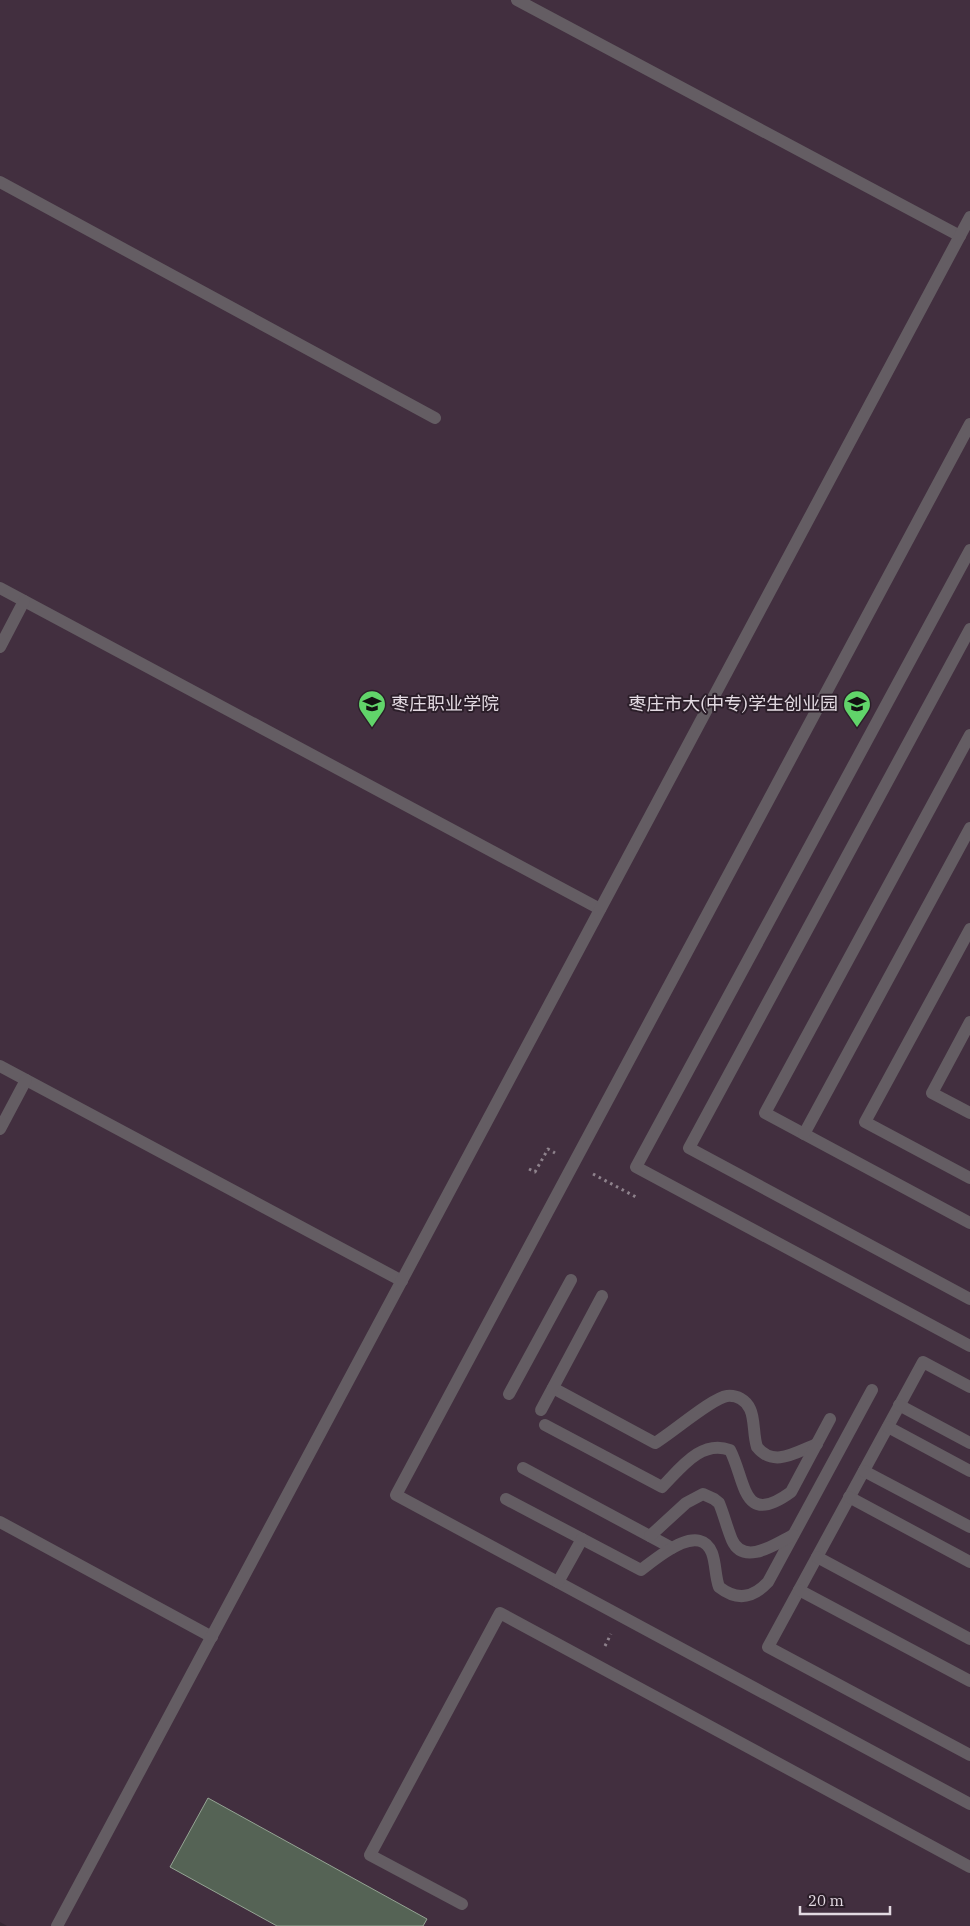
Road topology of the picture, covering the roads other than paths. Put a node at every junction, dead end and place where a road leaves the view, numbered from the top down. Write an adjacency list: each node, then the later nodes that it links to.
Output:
1 (517, 0): 4 (lane)
2 (0, 182): 5 (lane)
3 (970, 217): 4 (lane)
4 (960, 236): 14 (lane)
5 (435, 418)
6 (970, 424): 53 (lane)
7 (970, 550): 28 (lane)
8 (0, 588): 9 (lane)
9 (24, 601): 11 (lane); 14 (lane)
10 (970, 629): 27 (lane)
11 (0, 647)
12 (970, 735): 21 (lane)
13 (970, 828): 21 (lane)
14 (600, 909): 24 (lane)
15 (970, 930): 22 (lane)
16 (970, 1022): 19 (lane)
17 (0, 1066): 18 (lane)
18 (26, 1080): 20 (lane); 24 (lane)
19 (970, 1113)
20 (0, 1129)
21 (804, 1134): 23 (lane)
22 (970, 1178)
23 (970, 1223)
24 (402, 1280): 55 (lane)
25 (571, 1280): 32 (lane)
26 (602, 1296): 30 (lane)
27 (970, 1299)
28 (970, 1346)
29 (970, 1387): 33 (lane)
30 (553, 1388): 34 (lane); 39 (lane)
31 (872, 1390): 47 (lane)
32 (509, 1394)
33 (899, 1405): 37 (lane); 38 (lane)
34 (541, 1410)
35 (830, 1419): 39 (lane)
36 (545, 1425): 39 (lane)
37 (888, 1427): 41 (lane); 42 (lane)
38 (970, 1443)
39 (817, 1444)
40 (523, 1468): 48 (lane)
41 (864, 1471): 43 (lane); 46 (lane)
42 (970, 1471)
43 (849, 1497): 51 (lane); 52 (lane)
44 (506, 1499): 49 (lane)
45 (0, 1522): 55 (lane)
46 (970, 1527)
47 (793, 1534): 48 (lane); 50 (lane)
48 (650, 1536): 50 (lane)
49 (582, 1538): 50 (lane); 53 (lane)
50 (672, 1548)
51 (817, 1557): 54 (lane); 56 (lane)
52 (970, 1562)
53 (558, 1582): 59 (lane)
54 (799, 1590): 57 (lane); 58 (lane)
55 (212, 1636): 62 (lane)
56 (970, 1639)
57 (970, 1681)
58 (970, 1755)
59 (970, 1804)
60 (970, 1867): 61 (lane)
61 (462, 1904)
62 (57, 1926)

